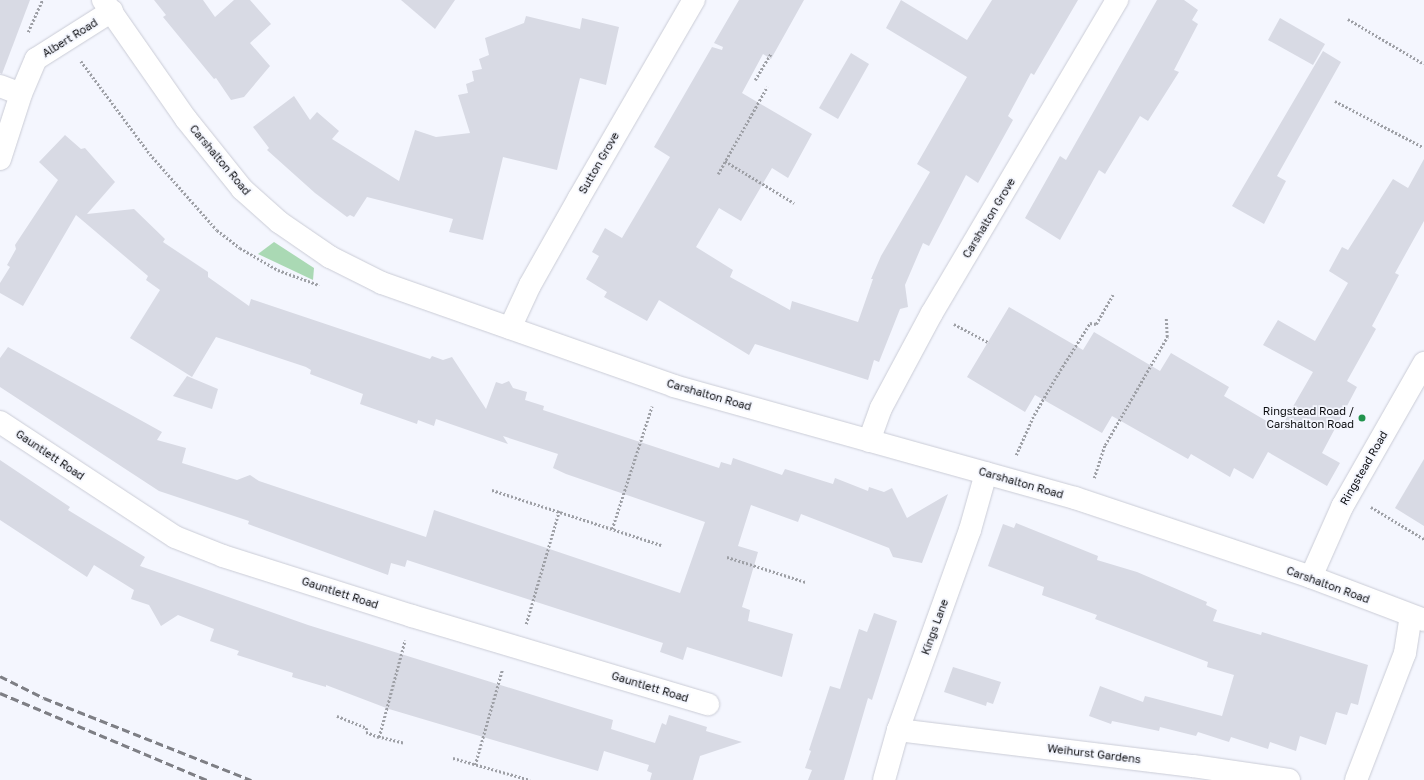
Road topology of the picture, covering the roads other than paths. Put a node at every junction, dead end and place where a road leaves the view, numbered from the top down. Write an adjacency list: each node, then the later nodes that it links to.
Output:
1 (694, 0): 7 (main road, Sutton Grove)
2 (1117, 0): 10 (main road, Carshalton Grove)
3 (107, 6): 5 (main road, Albert Road); 7 (main road, Carshalton Road)
4 (0, 86): 5 (main road)
5 (22, 94): 6 (main road, Albert Road)
6 (0, 159)
7 (510, 328): 10 (main road, Carshalton Road)
8 (1424, 363): 12 (main road, Ringstead Road)
9 (0, 422): 14 (main road, Gauntlett Road)
10 (869, 441): 11 (main road, Carshalton Road)
11 (986, 473): 12 (main road, Carshalton Road); 15 (main road, Kings Lane)
12 (1311, 578): 13 (main road, Carshalton Road)
13 (1417, 618): 18 (main road)
14 (708, 704)
15 (898, 730): 16 (main road, Kings Lane); 17 (main road, Weihurst Gardens)
16 (884, 780)
17 (1289, 780)
18 (1356, 780)

